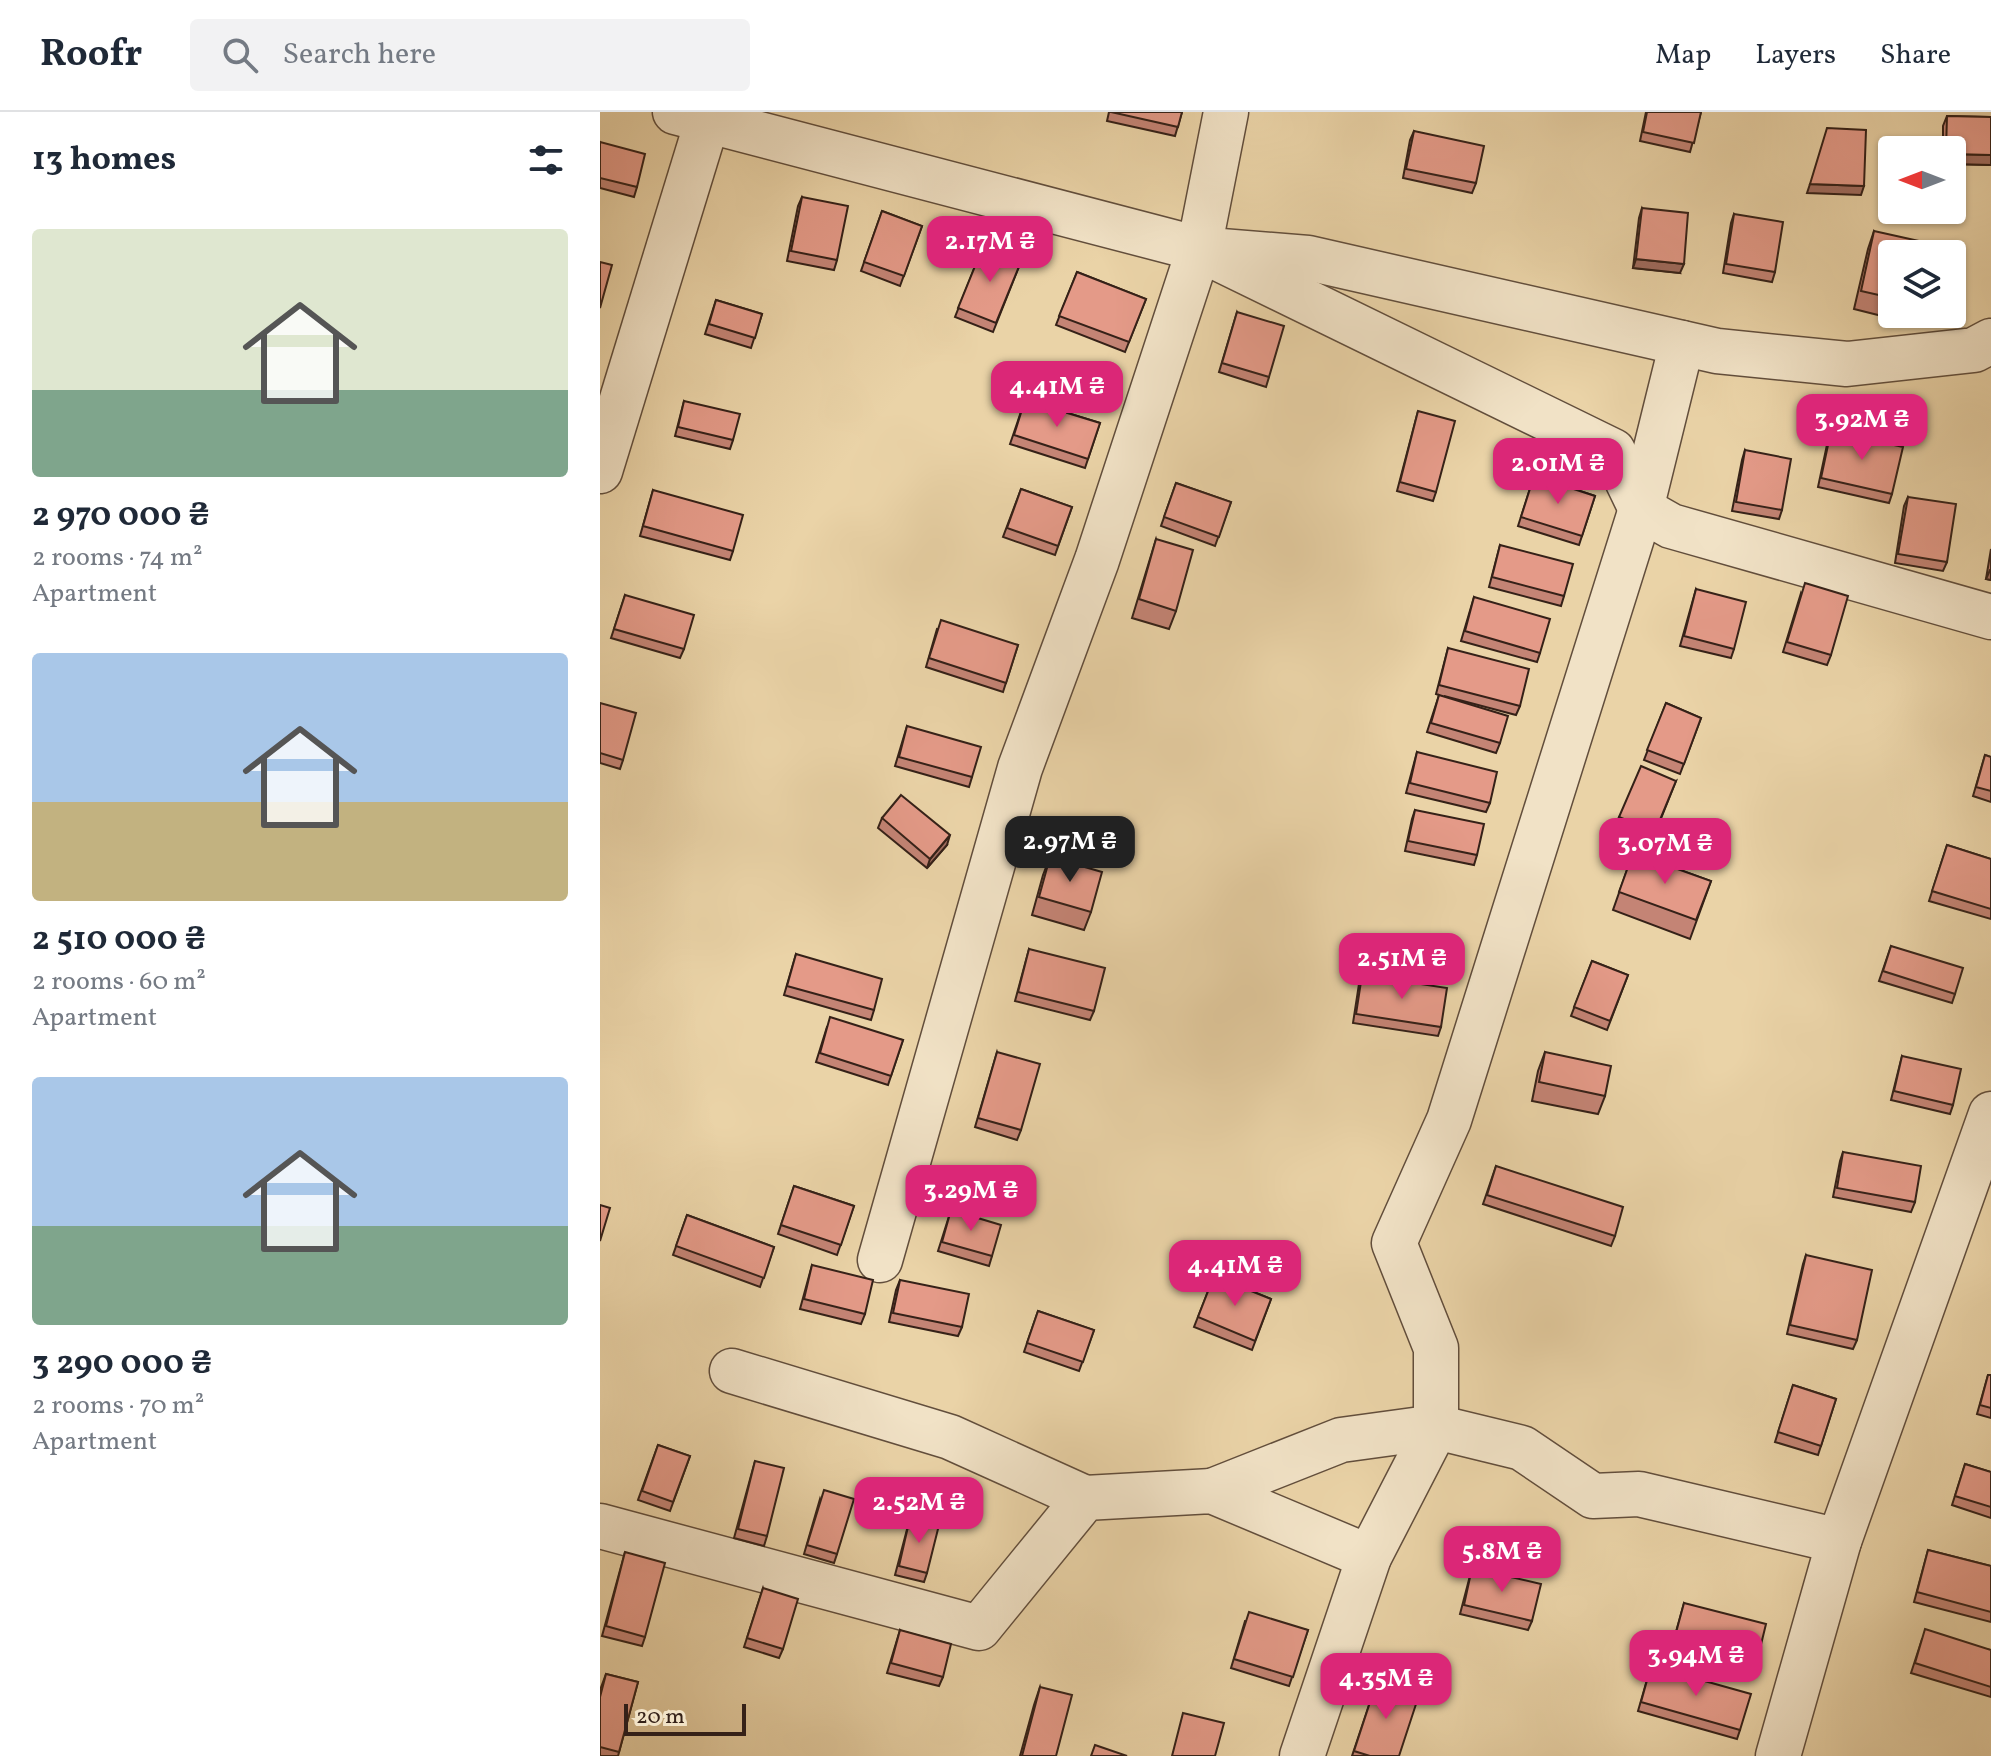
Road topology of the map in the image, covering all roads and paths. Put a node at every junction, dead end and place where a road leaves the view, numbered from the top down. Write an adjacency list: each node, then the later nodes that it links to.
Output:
1 (1226, 112): 3 (street)
2 (698, 114): 3 (street); 6 (street)
3 (1199, 249): 5 (street); 7 (street); 10 (street)
4 (1991, 341): 5 (street)
5 (1682, 343): 7 (street)
6 (600, 471)
7 (1641, 509): 8 (street); 12 (street)
8 (1991, 617)
9 (1991, 1114): 16 (street)
10 (880, 1260)
11 (732, 1371): 14 (street)
12 (1436, 1427): 13 (street); 16 (street); 17 (street)
13 (1212, 1491): 14 (street); 17 (street)
14 (1085, 1498): 15 (street)
15 (600, 1526)
16 (1839, 1541): 19 (street)
17 (1369, 1557): 18 (street)
18 (1302, 1756)
19 (1778, 1756)

